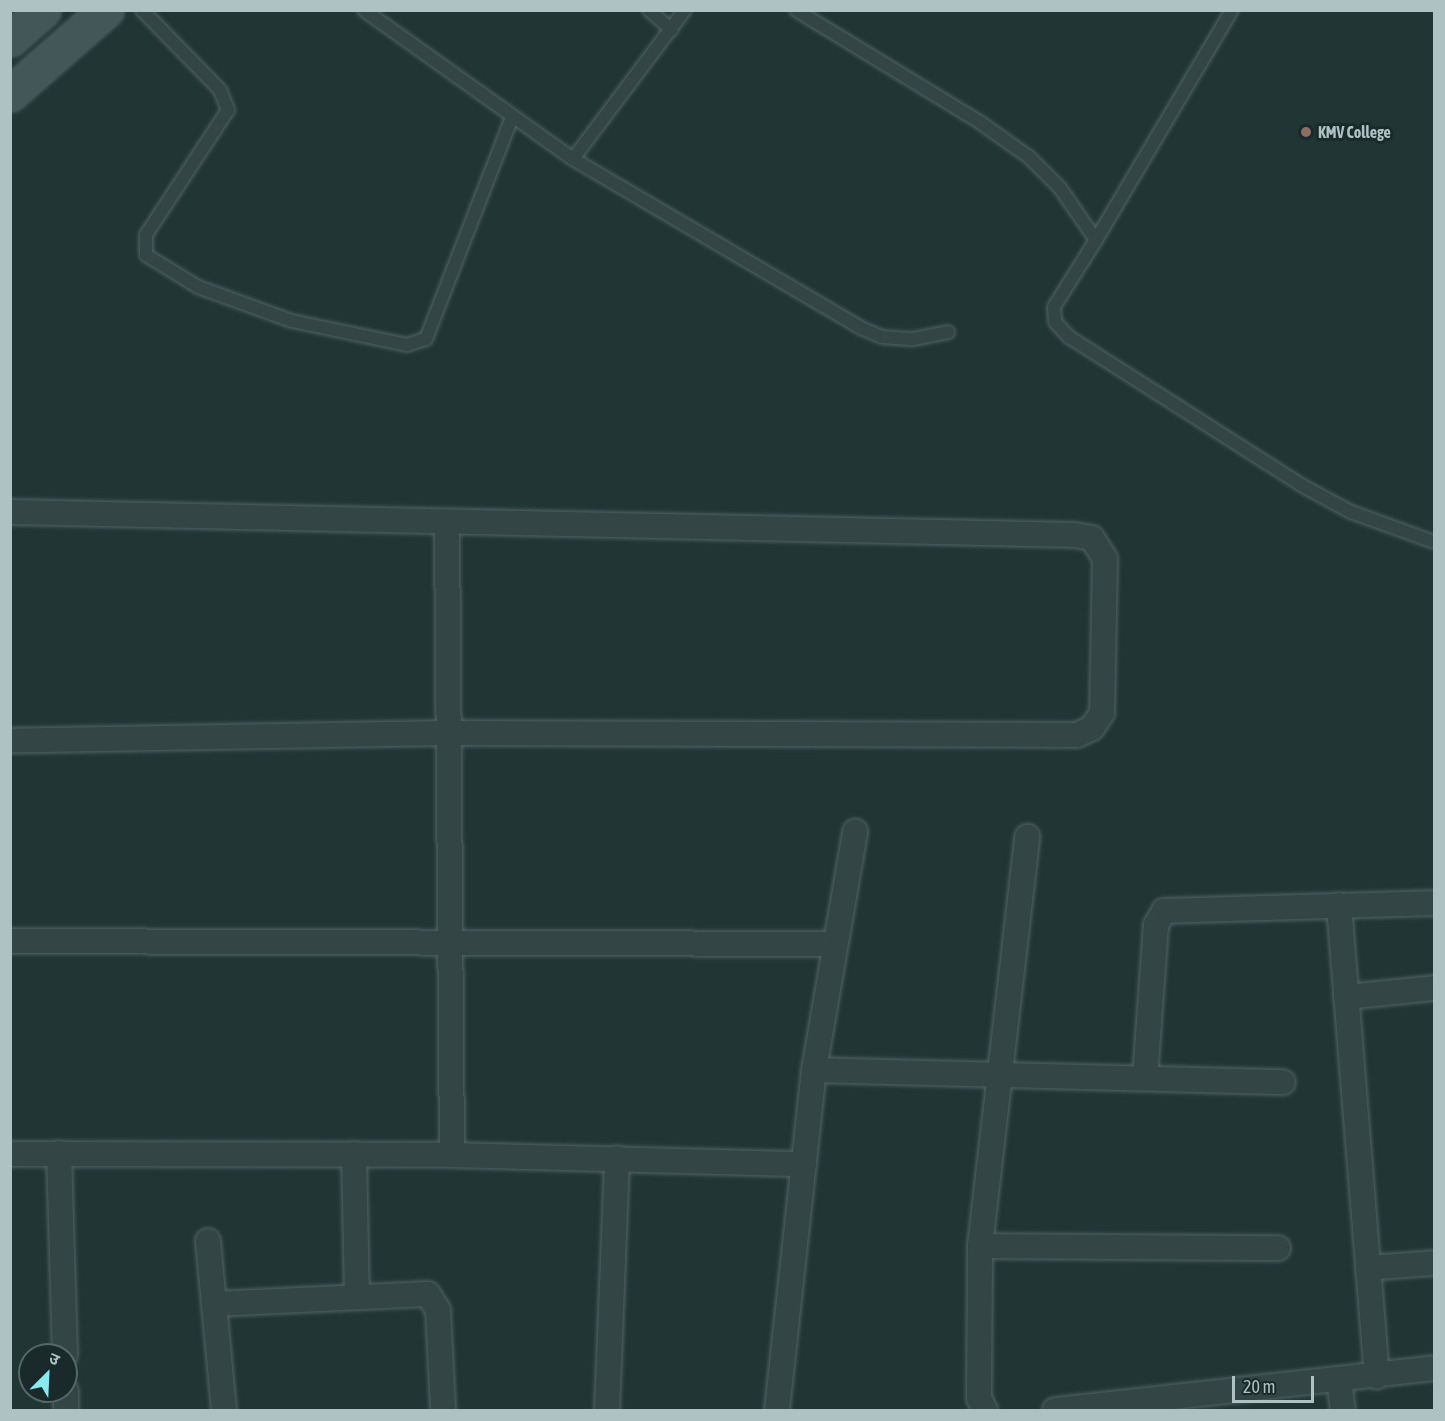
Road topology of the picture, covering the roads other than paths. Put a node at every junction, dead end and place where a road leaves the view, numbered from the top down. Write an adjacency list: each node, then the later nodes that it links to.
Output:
1 (43, 10): 10 (main road)
2 (106, 10): 11 (main road)
3 (142, 10): 12 (lane)
4 (364, 10): 12 (lane)
5 (649, 10): 9 (lane)
6 (685, 10): 9 (lane)
7 (796, 10): 14 (lane)
8 (1232, 10): 14 (lane)
9 (672, 30): 13 (lane)
10 (10, 39)
11 (10, 94)
12 (512, 117): 13 (lane)
13 (573, 159): 15 (lane)
14 (1096, 240): 18 (lane)
15 (948, 332)
16 (10, 512): 17 (street)
17 (447, 522): 19 (street); 19 (street)
18 (1434, 542)
19 (447, 734): 20 (street); 26 (street)
20 (10, 741)
21 (855, 832): 27 (street)
22 (1027, 837): 31 (street)
23 (1434, 903): 24 (street)
24 (1339, 905): 29 (street); 32 (street)
25 (10, 941): 26 (street)
26 (449, 942): 27 (street); 37 (street)
27 (832, 944): 30 (street)
28 (1434, 988): 29 (street)
29 (1346, 997): 44 (street)
30 (814, 1070): 31 (street); 39 (street)
31 (1000, 1075): 32 (street); 41 (street)
32 (1145, 1078): 33 (street)
33 (1283, 1082)
34 (59, 1153): 35 (street); 36 (street); 47 (street)
35 (10, 1154)
36 (354, 1154): 37 (street); 45 (street)
37 (452, 1155): 38 (street)
38 (617, 1158): 39 (street); 53 (street)
39 (804, 1164): 54 (street)
40 (207, 1241): 46 (street)
41 (980, 1246): 42 (street); 55 (street)
42 (1278, 1248)
43 (1434, 1263): 44 (street)
44 (1368, 1268): 49 (street)
45 (357, 1294): 46 (street); 52 (street)
46 (214, 1304): 51 (street)
47 (65, 1343)
48 (1434, 1368): 49 (street)
49 (1377, 1376): 50 (street)
50 (1339, 1379): 56 (street); 57 (street)
51 (224, 1410)
52 (443, 1410)
53 (607, 1410)
54 (777, 1410)
55 (985, 1410)
56 (1055, 1410)
57 (1343, 1410)

